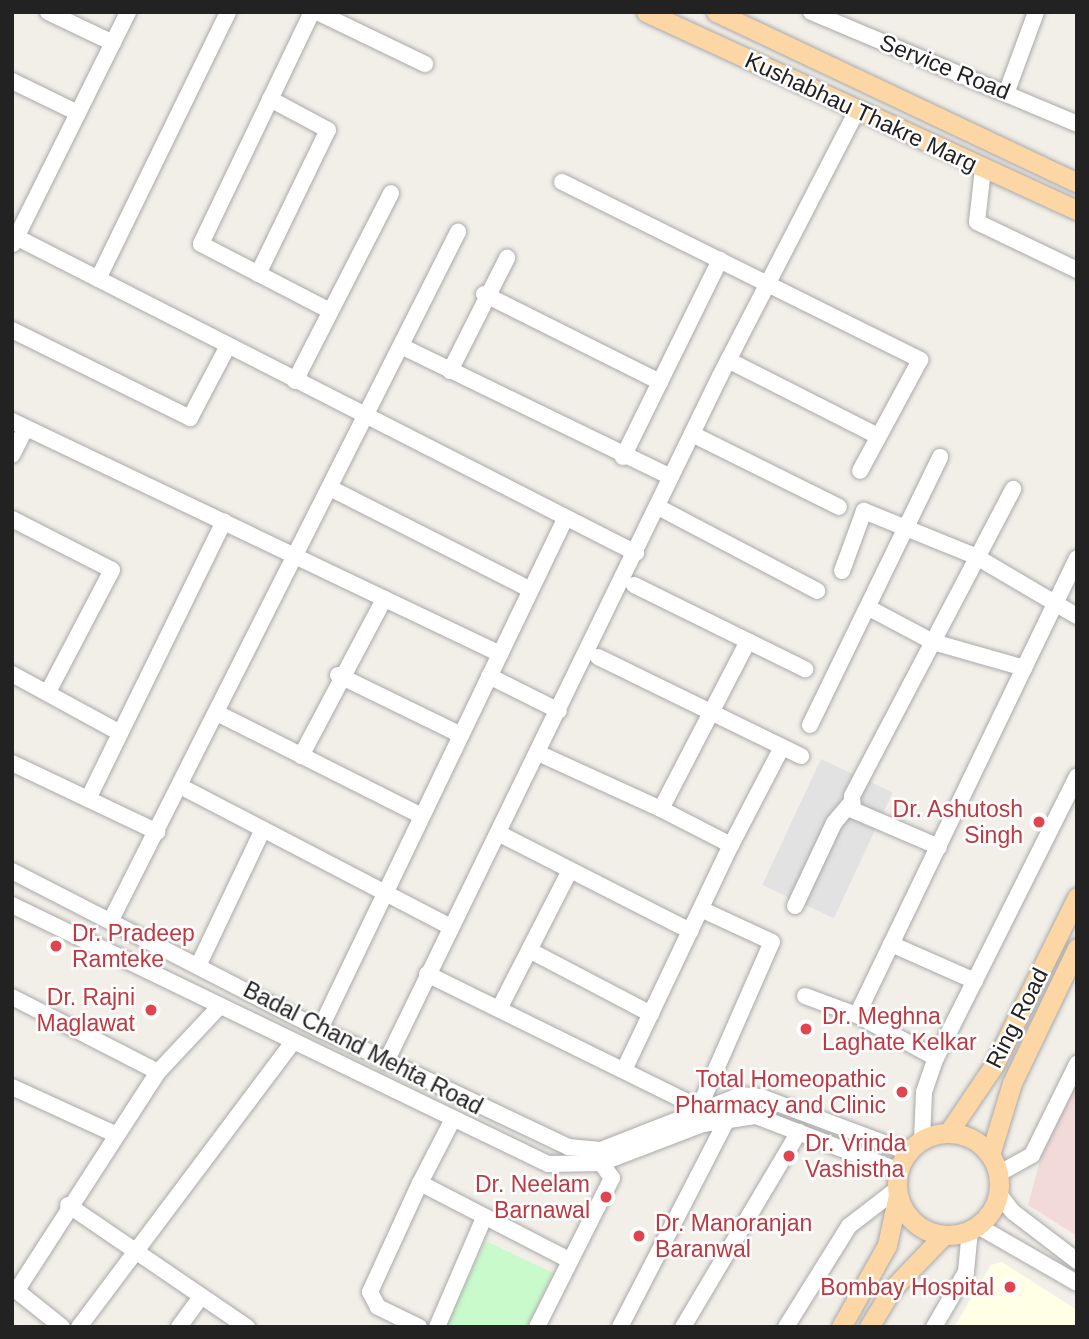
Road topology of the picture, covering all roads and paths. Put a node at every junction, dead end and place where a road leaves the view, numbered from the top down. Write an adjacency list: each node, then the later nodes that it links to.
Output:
1 (48, 12): 10 (street)
2 (128, 12): 10 (street)
3 (228, 12): 29 (street)
4 (312, 12): 14 (street)
5 (317, 12): 11 (street)
6 (646, 12): 15 (main road, Kushabhau Thakre Marg)
7 (716, 12): 20 (main road, Kushabhau Thakre Marg)
8 (811, 12): 13 (street, Service Road)
9 (1036, 12): 13 (street)
10 (113, 43): 16 (street)
11 (425, 64)
12 (12, 81): 16 (street)
13 (1007, 92): 17 (street, Service Road)
14 (270, 99): 28 (street); 28 (street)
15 (857, 110): 18 (main road, Kushabhau Thakre Marg); 30 (street)
16 (78, 113): 24 (street)
17 (1077, 124)
18 (983, 169): 22 (main road, Kushabhau Thakre Marg); 27 (street)
19 (562, 182): 26 (street)
20 (1077, 183)
21 (391, 193): 32 (street)
22 (1077, 210)
23 (458, 232): 35 (street)
24 (14, 242): 29 (street)
25 (507, 258): 31 (street)
26 (720, 260): 30 (street); 39 (street)
27 (1077, 270)
28 (258, 274): 32 (street)
29 (98, 279): 34 (street)
30 (767, 284): 36 (street); 43 (street)
31 (484, 294): 37 (street); 39 (street)
32 (330, 311): 38 (street)
33 (12, 330): 34 (street)
34 (228, 346): 38 (street)
35 (401, 346): 37 (street); 40 (street)
36 (728, 360): 42 (street); 43 (street)
37 (450, 370): 45 (street)
38 (295, 381): 40 (street)
39 (660, 382): 45 (street)
40 (364, 417): 49 (street); 54 (street)
41 (19, 424): 44 (street); 55 (street)
42 (692, 434): 48 (street); 52 (street)
43 (878, 436): 47 (street)
44 (12, 454)
45 (624, 457): 48 (street)
46 (940, 457): 56 (street)
47 (860, 471)
48 (671, 477): 51 (street)
49 (330, 488): 59 (street); 63 (street)
50 (1013, 489): 58 (street)
51 (657, 507): 57 (street); 64 (street)
52 (839, 507)
53 (12, 519): 78 (street)
54 (564, 521): 57 (street); 63 (street)
55 (224, 522): 59 (street); 83 (street)
56 (908, 529): 58 (street); 61 (street); 67 (street)
57 (636, 552): 79 (street)
58 (975, 556): 66 (street); 70 (street)
59 (297, 557): 65 (street); 81 (street)
60 (1077, 558): 66 (street)
61 (842, 570)
62 (635, 585): 69 (street)
63 (531, 590): 71 (street)
64 (817, 592)
65 (384, 599): 71 (street); 76 (street)
66 (1055, 605): 68 (street); 73 (street)
67 (869, 608): 70 (street); 82 (street)
68 (1077, 616)
69 (748, 641): 74 (street); 80 (street)
70 (933, 642): 73 (street); 93 (street)
71 (500, 654): 77 (street)
72 (598, 657): 80 (street)
73 (1024, 668): 100 (street)
74 (806, 669)
75 (12, 674): 78 (street)
76 (338, 676): 84 (street); 87 (street)
77 (489, 676): 79 (street); 84 (street)
78 (49, 690): 83 (street)
79 (559, 711): 86 (street)
80 (711, 712): 85 (street); 94 (street)
81 (217, 713): 87 (street); 91 (street)
82 (810, 725)
83 (120, 733): 92 (street)
84 (461, 735): 95 (street)
85 (782, 747): 88 (street); 99 (street)
86 (538, 752): 94 (street); 98 (street)
87 (301, 756): 95 (street)
88 (801, 756)
89 (12, 763): 92 (street)
90 (1077, 776): 116 (street)
91 (180, 786): 96 (street); 97 (street)
92 (88, 799): 97 (street)
93 (850, 804): 100 (street); 106 (street)
94 (661, 809): 99 (street)
95 (422, 816): 103 (street)
96 (263, 830): 103 (street); 114 (street)
97 (156, 832): 108 (street)
98 (498, 833): 101 (street); 109 (street)
99 (731, 845): 107 (street)
100 (939, 847): 111 (street)
101 (570, 870): 110 (street); 113 (street)
102 (12, 871): 108 (street, Badal Chand Mehta Road)
103 (385, 893): 109 (street); 123 (street)
104 (1077, 897): 135 (main road, Ring Road)
105 (12, 905): 119 (street)
106 (795, 906)
107 (701, 909): 110 (street); 131 (street)
108 (111, 920): 114 (street, Badal Chand Mehta Road)
109 (451, 927): 115 (street)
110 (690, 931): 121 (street)
111 (891, 944): 116 (street); 122 (street)
112 (1077, 948): 138 (main road, Ring Road)
113 (529, 950): 120 (street); 121 (street)
114 (199, 964): 123 (street, Badal Chand Mehta Road)
115 (427, 974): 120 (street); 126 (street)
116 (975, 981): 125 (street)
117 (805, 996): 122 (street)
118 (12, 997): 129 (street)
119 (219, 1007): 124 (street); 129 (street)
120 (499, 1009): 128 (street)
121 (650, 1014): 128 (street)
122 (857, 1015): 125 (street)
123 (320, 1029): 126 (street, Badal Chand Mehta Road)
124 (293, 1042): 133 (street); 147 (street)
125 (936, 1058): 137 (street)
126 (386, 1062): 131 (street, Badal Chand Mehta Road)
127 (1077, 1063): 141 (street)
128 (624, 1070): 131 (street)
129 (158, 1072): 136 (street)
130 (12, 1087): 136 (street)
131 (699, 1108): 132 (street, Badal Chand Mehta Road)
132 (726, 1108): 134 (street, Badal Chand Mehta Road); 137 (street); 139 (street); 160 (street)
133 (453, 1119): 139 (street); 140 (street)
134 (800, 1132): 142 (street, Badal Chand Mehta Road); 161 (street)
135 (948, 1133): 137 (main road); 138 (main road)
136 (117, 1135): 143 (street)
137 (915, 1146): 142 (main road)
138 (990, 1155): 141 (main road)
139 (601, 1163): 148 (street)
140 (420, 1183): 144 (street); 157 (street)
141 (998, 1184): 145 (main road); 149 (street)
142 (898, 1185): 146 (main road); 162 (street); 163 (main road)
143 (68, 1205): 147 (street); 151 (street)
144 (484, 1218): 148 (street); 158 (street)
145 (974, 1228): 146 (main road); 150 (street); 165 (street)
146 (944, 1235): 164 (main road)
147 (133, 1254): 152 (street); 154 (street)
148 (569, 1260): 159 (street)
149 (1077, 1261)
150 (1077, 1283)
151 (15, 1289): 153 (street)
152 (200, 1298): 155 (street); 156 (street)
153 (62, 1327)
154 (79, 1327)
155 (179, 1327)
156 (247, 1327)
157 (419, 1327)
158 (437, 1327)
159 (537, 1327)
160 (620, 1327)
161 (684, 1327)
162 (786, 1327)
163 (841, 1327)
164 (869, 1327)
165 (934, 1327)

